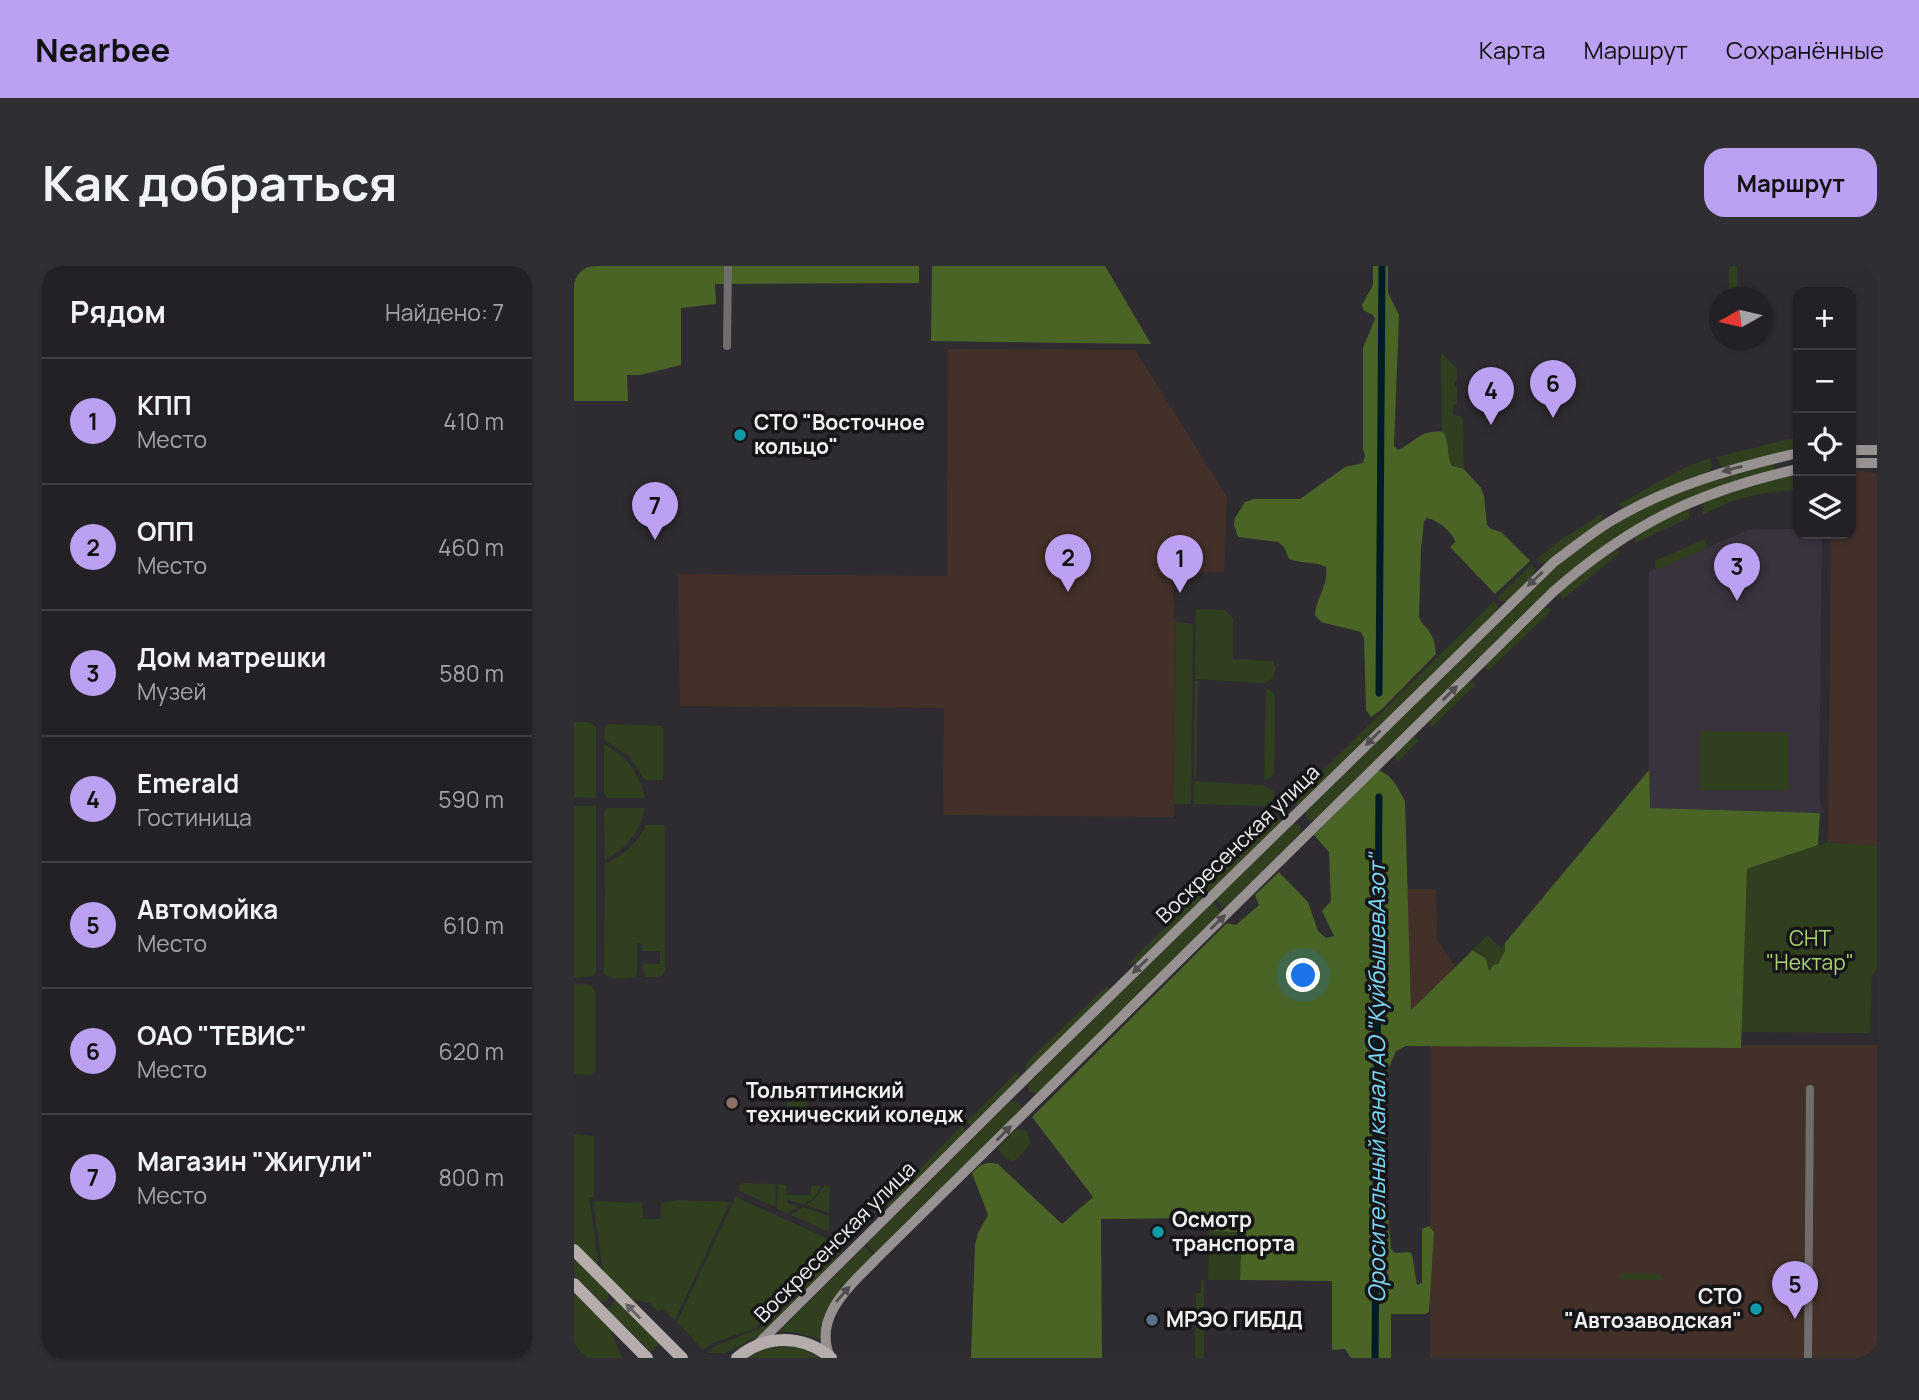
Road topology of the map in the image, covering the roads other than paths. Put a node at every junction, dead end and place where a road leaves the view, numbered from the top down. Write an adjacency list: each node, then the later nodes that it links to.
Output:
1 (728, 266): 2 (street)
2 (727, 346)
3 (1856, 450): 4 (main road)
4 (1877, 450)
5 (1793, 455): 6 (main road, Воскресенская улица)
6 (1769, 460): 10 (main road); 11 (main road, Воскресенская улица, one-way to 11)
7 (1856, 463): 8 (main road)
8 (1877, 463)
9 (1793, 469): 10 (main road, Воскресенская улица)
10 (1772, 475): 12 (main road, Воскресенская улица, one-way to 10)
11 (1293, 817): 12 (main road); 14 (main road, Воскресенская улица, one-way to 14)
12 (1309, 832): 15 (main road, Воскресенская улица, one-way to 12)
13 (1810, 1089): 25 (street)
14 (1013, 1091): 15 (main road); 20 (main road, Воскресенская улица)
15 (1030, 1107): 21 (main road, Воскресенская улица, one-way to 15)
16 (574, 1250): 18 (main road)
17 (574, 1284): 19 (main road)
18 (612, 1290): 19 (main road); 23 (main road, one-way to 18)
19 (597, 1307): 22 (main road)
20 (758, 1344): 21 (main road); 24 (main road)
21 (831, 1357)
22 (647, 1358)
23 (682, 1358)
24 (737, 1358)
25 (1808, 1358)

